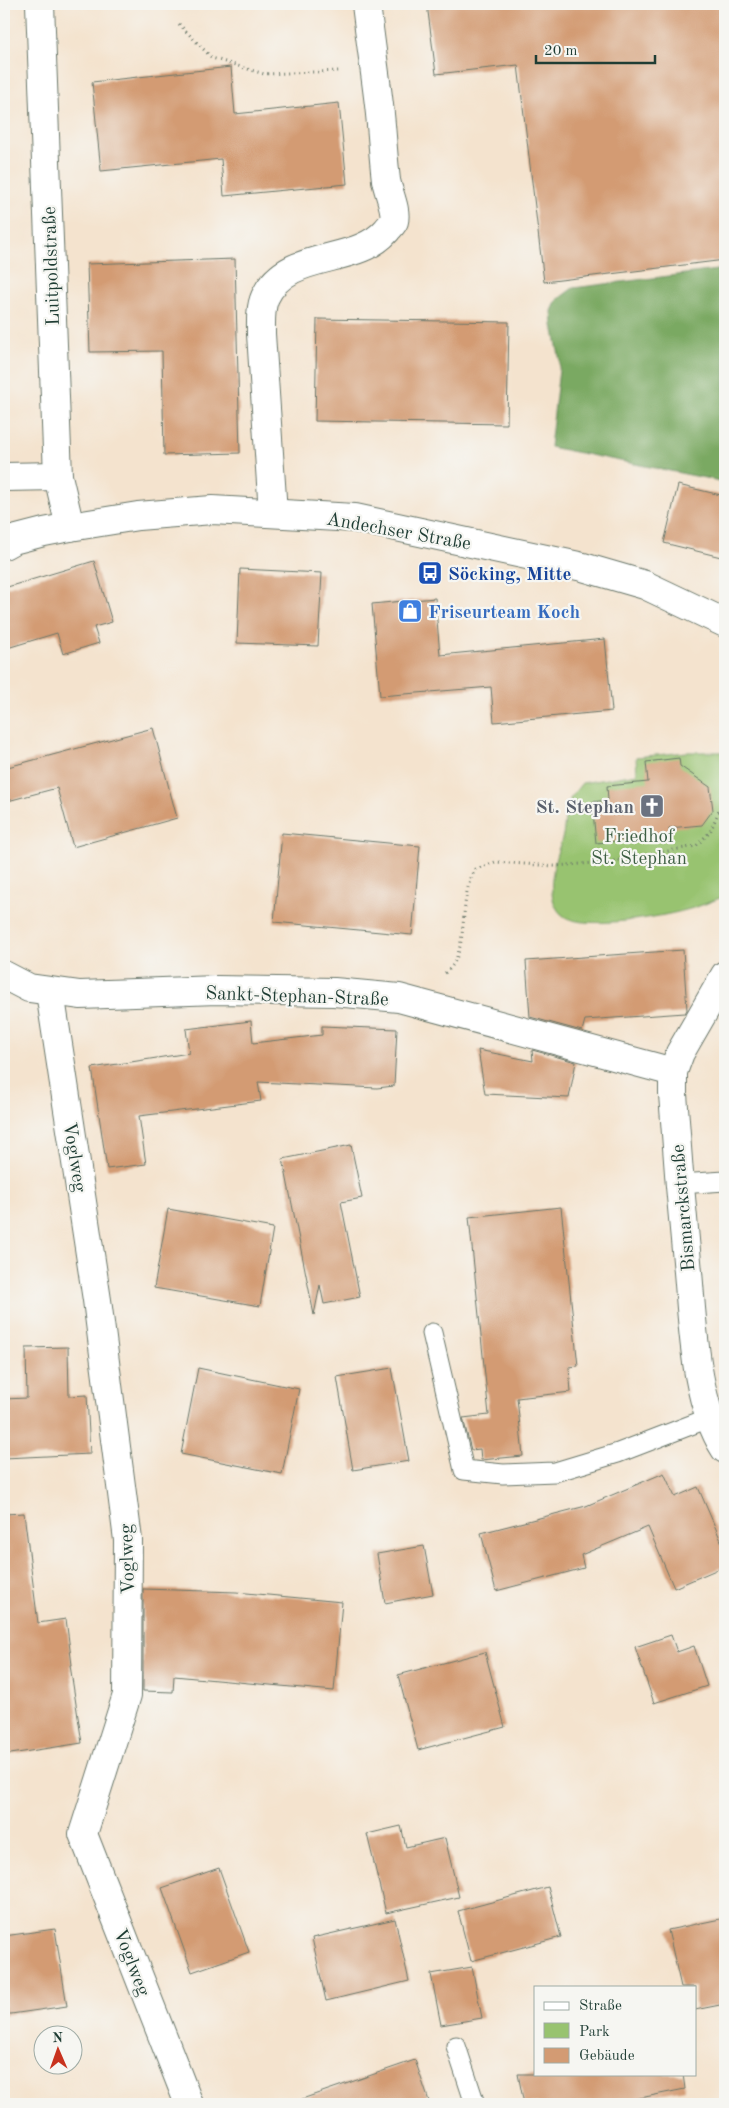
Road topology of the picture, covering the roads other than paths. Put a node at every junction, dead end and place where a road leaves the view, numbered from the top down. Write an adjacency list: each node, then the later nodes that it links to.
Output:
1 (40, 4): 3 (street, Luitpoldstraße)
2 (366, 4): 5 (street)
3 (58, 476): 4 (street); 6 (street, Luitpoldstraße)
4 (4, 477)
5 (273, 513): 6 (street, Andechser Straße); 8 (street, Andechser Straße)
6 (70, 527): 7 (street, Andechser Straße)
7 (4, 545)
8 (725, 623)
9 (725, 975): 12 (street, Bismarckstraße)
10 (4, 976): 11 (street, Sankt-Stephan-Straße)
11 (50, 992): 12 (street, Sankt-Stephan-Straße); 19 (street, Voglweg)
12 (673, 1072): 14 (street, Bismarckstraße)
13 (725, 1181): 14 (lane)
14 (680, 1184): 16 (street, Bismarckstraße)
15 (432, 1333): 16 (lane)
16 (709, 1418): 17 (street, Bismarckstraße)
17 (725, 1449)
18 (456, 2046): 20 (lane)
19 (189, 2104)
20 (475, 2104)

